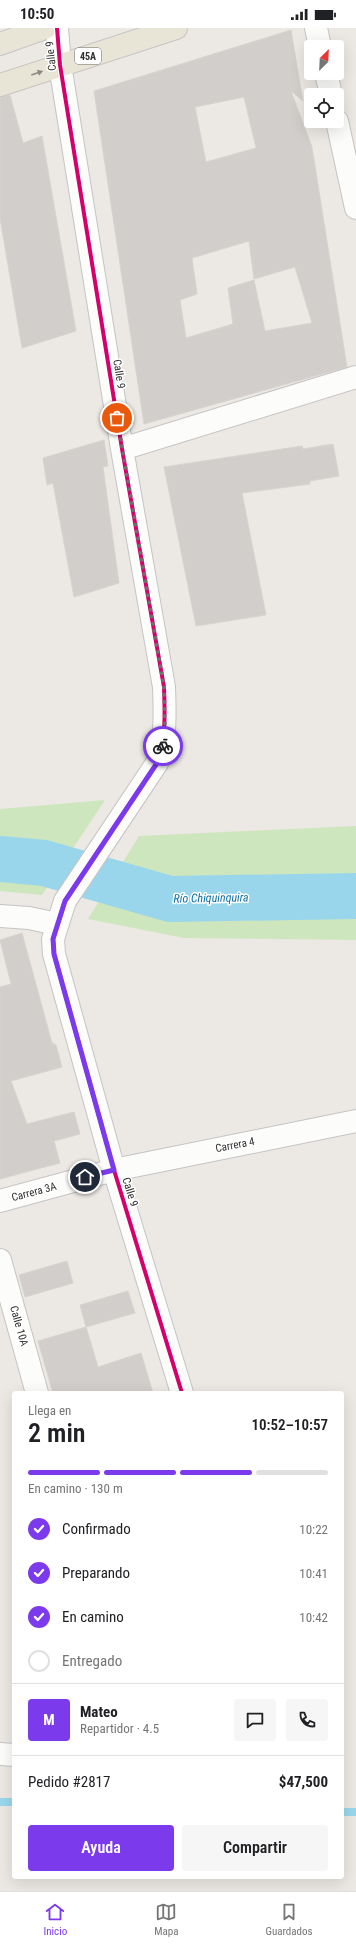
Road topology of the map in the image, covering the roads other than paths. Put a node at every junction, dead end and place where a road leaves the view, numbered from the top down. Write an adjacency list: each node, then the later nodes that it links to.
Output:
1 (45, 28): 6 (main road)
2 (57, 28): 7 (street, Calle 9)
3 (176, 28): 7 (main road, 45A)
4 (316, 28): 5 (street)
5 (319, 40)
6 (0, 44)
7 (60, 65): 8 (main road, 45A, one-way to 7); 13 (street, Calle 9)
8 (0, 85)
9 (339, 128): 10 (street)
10 (354, 185): 11 (street)
11 (356, 208)
12 (356, 378): 13 (street)
13 (122, 449): 15 (street, Calle 9)
14 (0, 916): 15 (street)
15 (57, 924): 17 (street, Calle 9)
16 (356, 1121): 17 (street, Carrera 4)
17 (114, 1170): 18 (street, Carrera 3A); 21 (street, Calle 9)
18 (0, 1201)
19 (0, 1260): 20 (street, Calle 10A)
20 (36, 1391)
21 (181, 1391)
22 (0, 1754): 23 (street)
23 (12, 1755)

